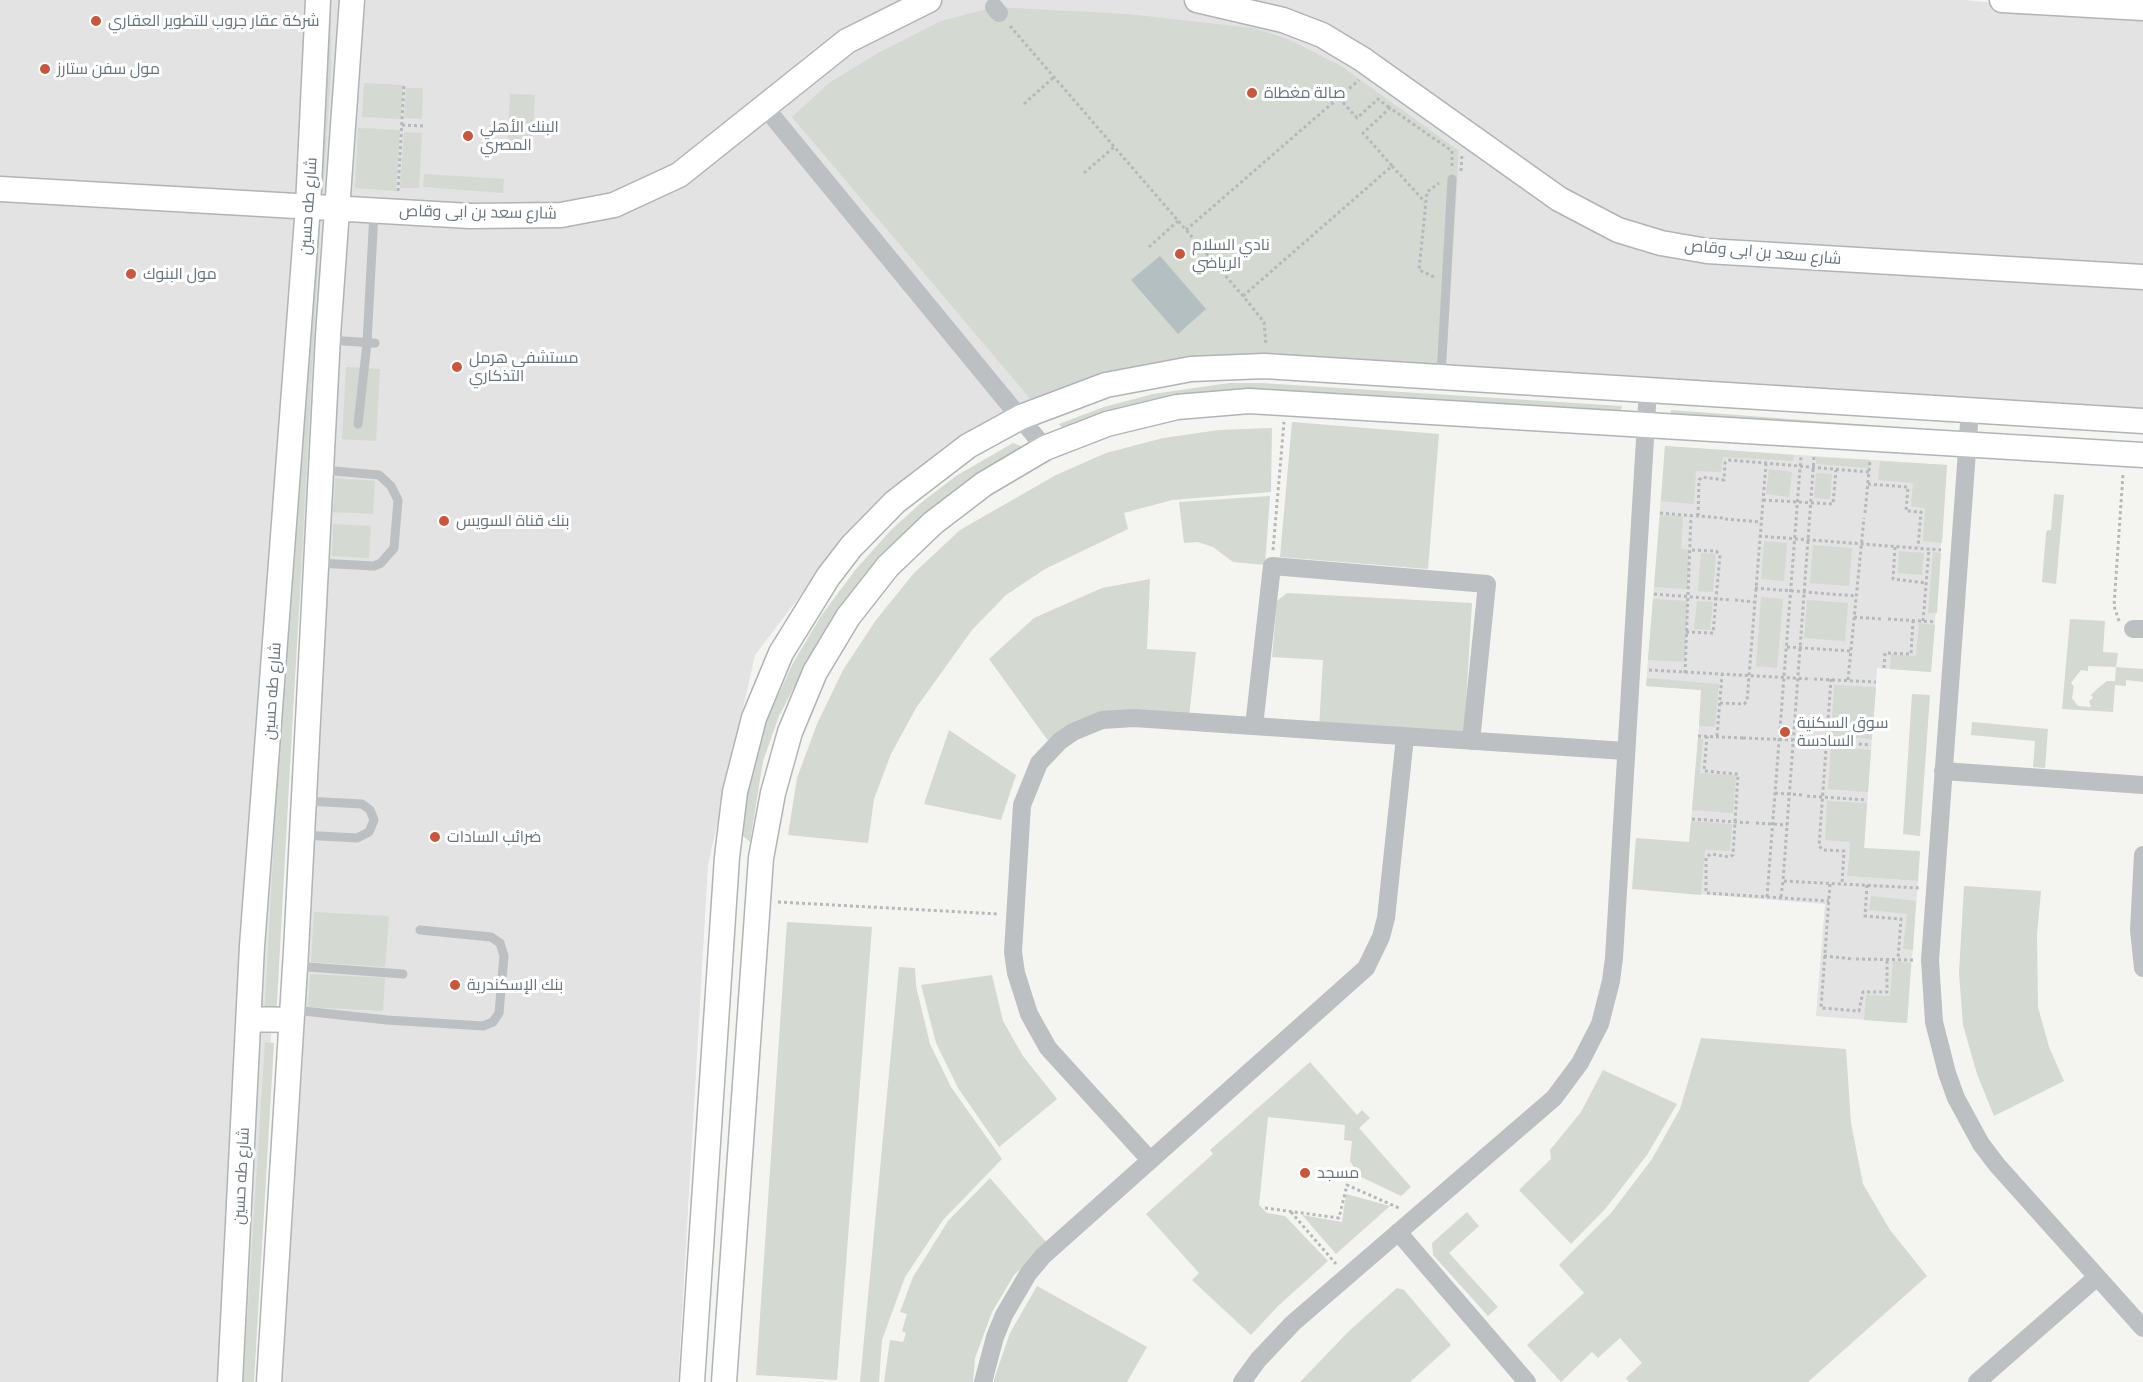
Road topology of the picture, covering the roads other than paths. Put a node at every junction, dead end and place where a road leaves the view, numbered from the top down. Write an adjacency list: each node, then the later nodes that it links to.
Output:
1 (318, 0): 11 (street, شارع طه حسين)
2 (352, 0): 12 (street, شارع طه حسين)
3 (929, 0): 8 (street, شارع سعد بن ابى وقاص)
4 (1197, 0): 14 (street, شارع سعد بن ابى وقاص)
5 (2002, 0): 6 (street)
6 (2113, 3): 7 (street)
7 (2143, 8)
8 (764, 106): 13 (street, شارع سعد بن ابى وقاص); 20 (street)
9 (1449, 177): 17 (lane)
10 (0, 189): 11 (street, شارع سعد بن ابى وقاص)
11 (308, 206): 12 (street, شارع سعد بن ابى وقاص); 45 (street, شارع طه حسين)
12 (338, 208): 13 (street, شارع سعد بن ابى وقاص); 15 (street, شارع طه حسين)
13 (386, 210): 16 (lane)
14 (2143, 277)
15 (328, 340): 16 (lane); 27 (street, شارع طه حسين)
16 (371, 343): 22 (lane)
17 (1441, 376): 18 (street); 20 (street)
18 (1648, 389): 19 (street); 23 (street)
19 (1970, 410): 21 (street); 24 (street)
20 (1022, 417): 25 (street); 38 (street)
21 (2143, 421)
22 (358, 424)
23 (1645, 425): 24 (street); 25 (street); 32 (street)
24 (1966, 445): 26 (street); 33 (street)
25 (1045, 448): 39 (street)
26 (2133, 454)
27 (321, 470): 28 (street, شارع طه حسين); 28 (lane)
28 (316, 563): 35 (street, شارع طه حسين)
29 (1254, 726): 30 (street); 31 (street); 46 (street)
30 (1405, 737): 31 (street); 46 (street)
31 (1471, 741): 32 (street)
32 (1625, 751): 47 (street)
33 (1943, 771): 34 (street); 48 (street)
34 (2143, 785)
35 (303, 801): 36 (street, شارع طه حسين); 36 (lane)
36 (302, 835): 41 (street, شارع طه حسين)
37 (2143, 855): 42 (street)
38 (727, 857): 39 (street); 52 (street)
39 (761, 858): 53 (street)
40 (420, 930): 44 (lane)
41 (295, 966): 43 (lane); 44 (street, شارع طه حسين)
42 (2143, 968)
43 (404, 974)
44 (291, 1015): 45 (street); 51 (street, شارع طه حسين)
45 (249, 1019): 50 (street, شارع طه حسين)
46 (1149, 1160): 54 (street)
47 (1398, 1232): 55 (street); 56 (street)
48 (2097, 1277): 49 (street); 57 (street)
49 (2143, 1328)
50 (230, 1382)
51 (269, 1382)
52 (692, 1382)
53 (724, 1382)
54 (983, 1382)
55 (1242, 1382)
56 (1527, 1382)
57 (1977, 1382)

